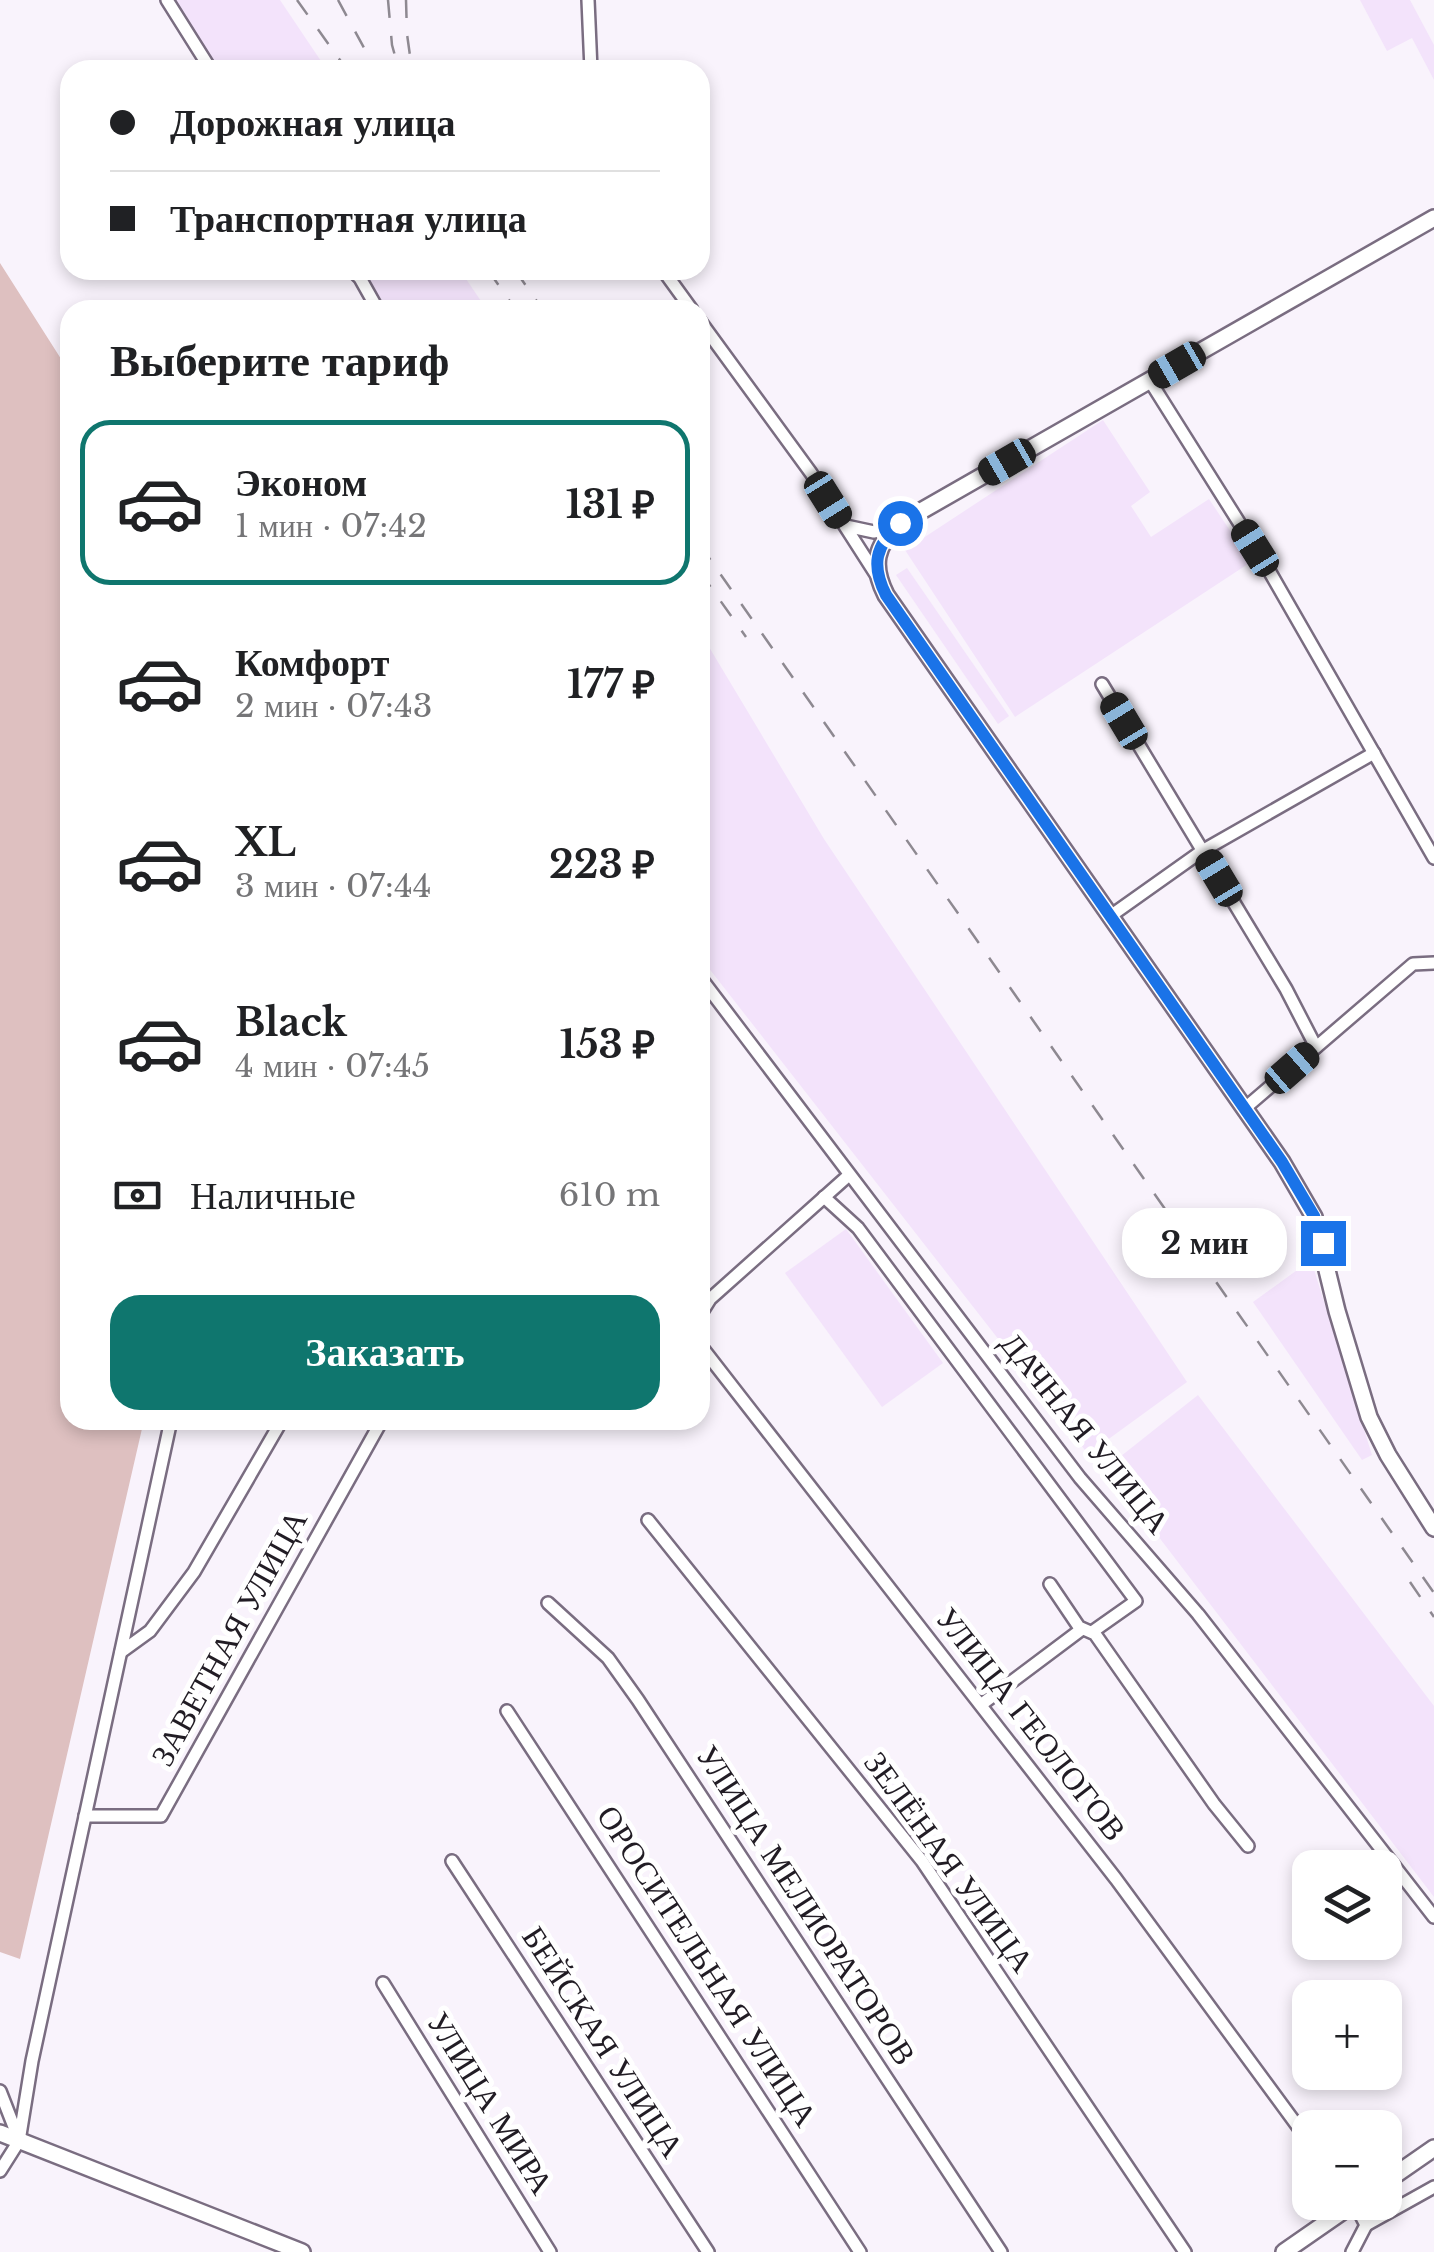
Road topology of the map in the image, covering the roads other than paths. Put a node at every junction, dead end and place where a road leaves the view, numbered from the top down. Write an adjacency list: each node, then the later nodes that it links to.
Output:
1 (167, 0): 3 (street)
2 (588, 0): 4 (street)
3 (205, 60)
4 (591, 60)
5 (1434, 218): 7 (street)
6 (710, 335): 9 (street)
7 (1150, 381): 8 (street); 12 (street)
8 (900, 523): 9 (street); 10 (street)
9 (844, 526): 10 (street)
10 (878, 578): 15 (street)
11 (1102, 684): 13 (street)
12 (1374, 752): 13 (street); 14 (street)
13 (1202, 851): 15 (street); 18 (street)
14 (1434, 858)
15 (1109, 917): 19 (street)
16 (1434, 963): 18 (street)
17 (710, 991): 20 (street, ДАЧНАЯ УЛИЦА)
18 (1316, 1048): 19 (street)
19 (1244, 1110): 28 (street)
20 (849, 1175): 21 (street); 38 (street, ДАЧНАЯ УЛИЦА)
21 (824, 1197): 22 (street); 31 (street)
22 (710, 1299)
23 (710, 1359): 33 (street, УЛИЦА ГЕОЛОГОВ)
24 (169, 1430): 32 (street)
25 (276, 1430): 32 (street)
26 (376, 1430): 35 (street, ЗАВЕТНАЯ УЛИЦА)
27 (648, 1520): 56 (street, ЗЕЛЁНАЯ УЛИЦА)
28 (1434, 1528)
29 (1050, 1584): 31 (street)
30 (548, 1603): 55 (street, УЛИЦА МЕЛИОРАТОРОВ)
31 (1087, 1630): 33 (street); 36 (street)
32 (121, 1652): 35 (street)
33 (982, 1704): 41 (street, УЛИЦА ГЕОЛОГОВ)
34 (507, 1710): 54 (street, ОРОСИТЕЛЬНАЯ УЛИЦА)
35 (86, 1816): 43 (street)
36 (1248, 1846)
37 (452, 1862): 53 (street, БЕЙСКАЯ УЛИЦА)
38 (1434, 1918)
39 (383, 1984): 52 (street, УЛИЦА МИРА)
40 (0, 2091): 43 (street)
41 (1292, 2119)
42 (0, 2133): 43 (street)
43 (19, 2140): 45 (street); 51 (street)
44 (1434, 2148): 46 (street)
45 (0, 2170)
46 (1402, 2170)
47 (1434, 2187): 50 (street)
48 (1330, 2220): 57 (street)
49 (1362, 2220): 50 (street)
50 (1366, 2226): 58 (street)
51 (302, 2252)
52 (550, 2252)
53 (708, 2252)
54 (860, 2252)
55 (1001, 2252)
56 (1185, 2252)
57 (1284, 2252)
58 (1352, 2252)

